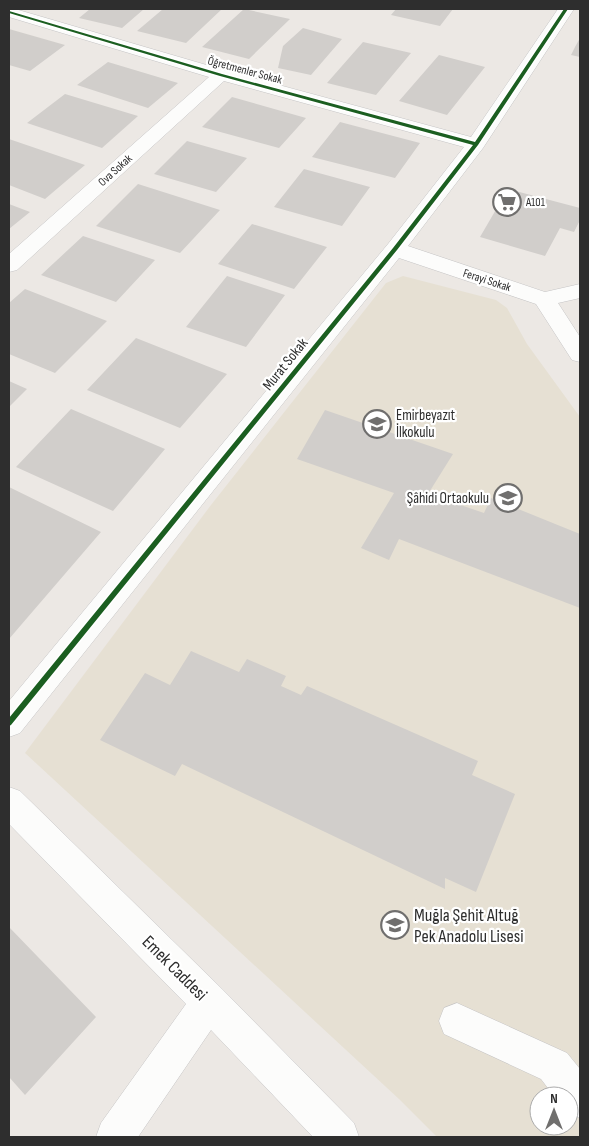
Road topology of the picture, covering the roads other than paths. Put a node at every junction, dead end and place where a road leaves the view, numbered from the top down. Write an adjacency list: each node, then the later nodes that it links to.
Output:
1 (566, 9): 4 (street, Murat Sokak)
2 (9, 12): 3 (street, Öğretmenler Sokak)
3 (221, 75): 4 (street, Öğretmenler Sokak); 6 (street, Ova Sokak)
4 (476, 144): 5 (street, Murat Sokak)
5 (395, 249): 8 (street, Ferayi Sokak); 10 (street, Murat Sokak)
6 (9, 265)
7 (580, 291): 8 (street)
8 (544, 299): 9 (street)
9 (580, 354)
10 (9, 723)
11 (9, 802): 12 (street, Emek Caddesi)
12 (209, 1002): 15 (street); 16 (street, Emek Caddesi)
13 (457, 1020): 14 (street)
14 (580, 1098)
15 (115, 1137)
16 (340, 1137)

